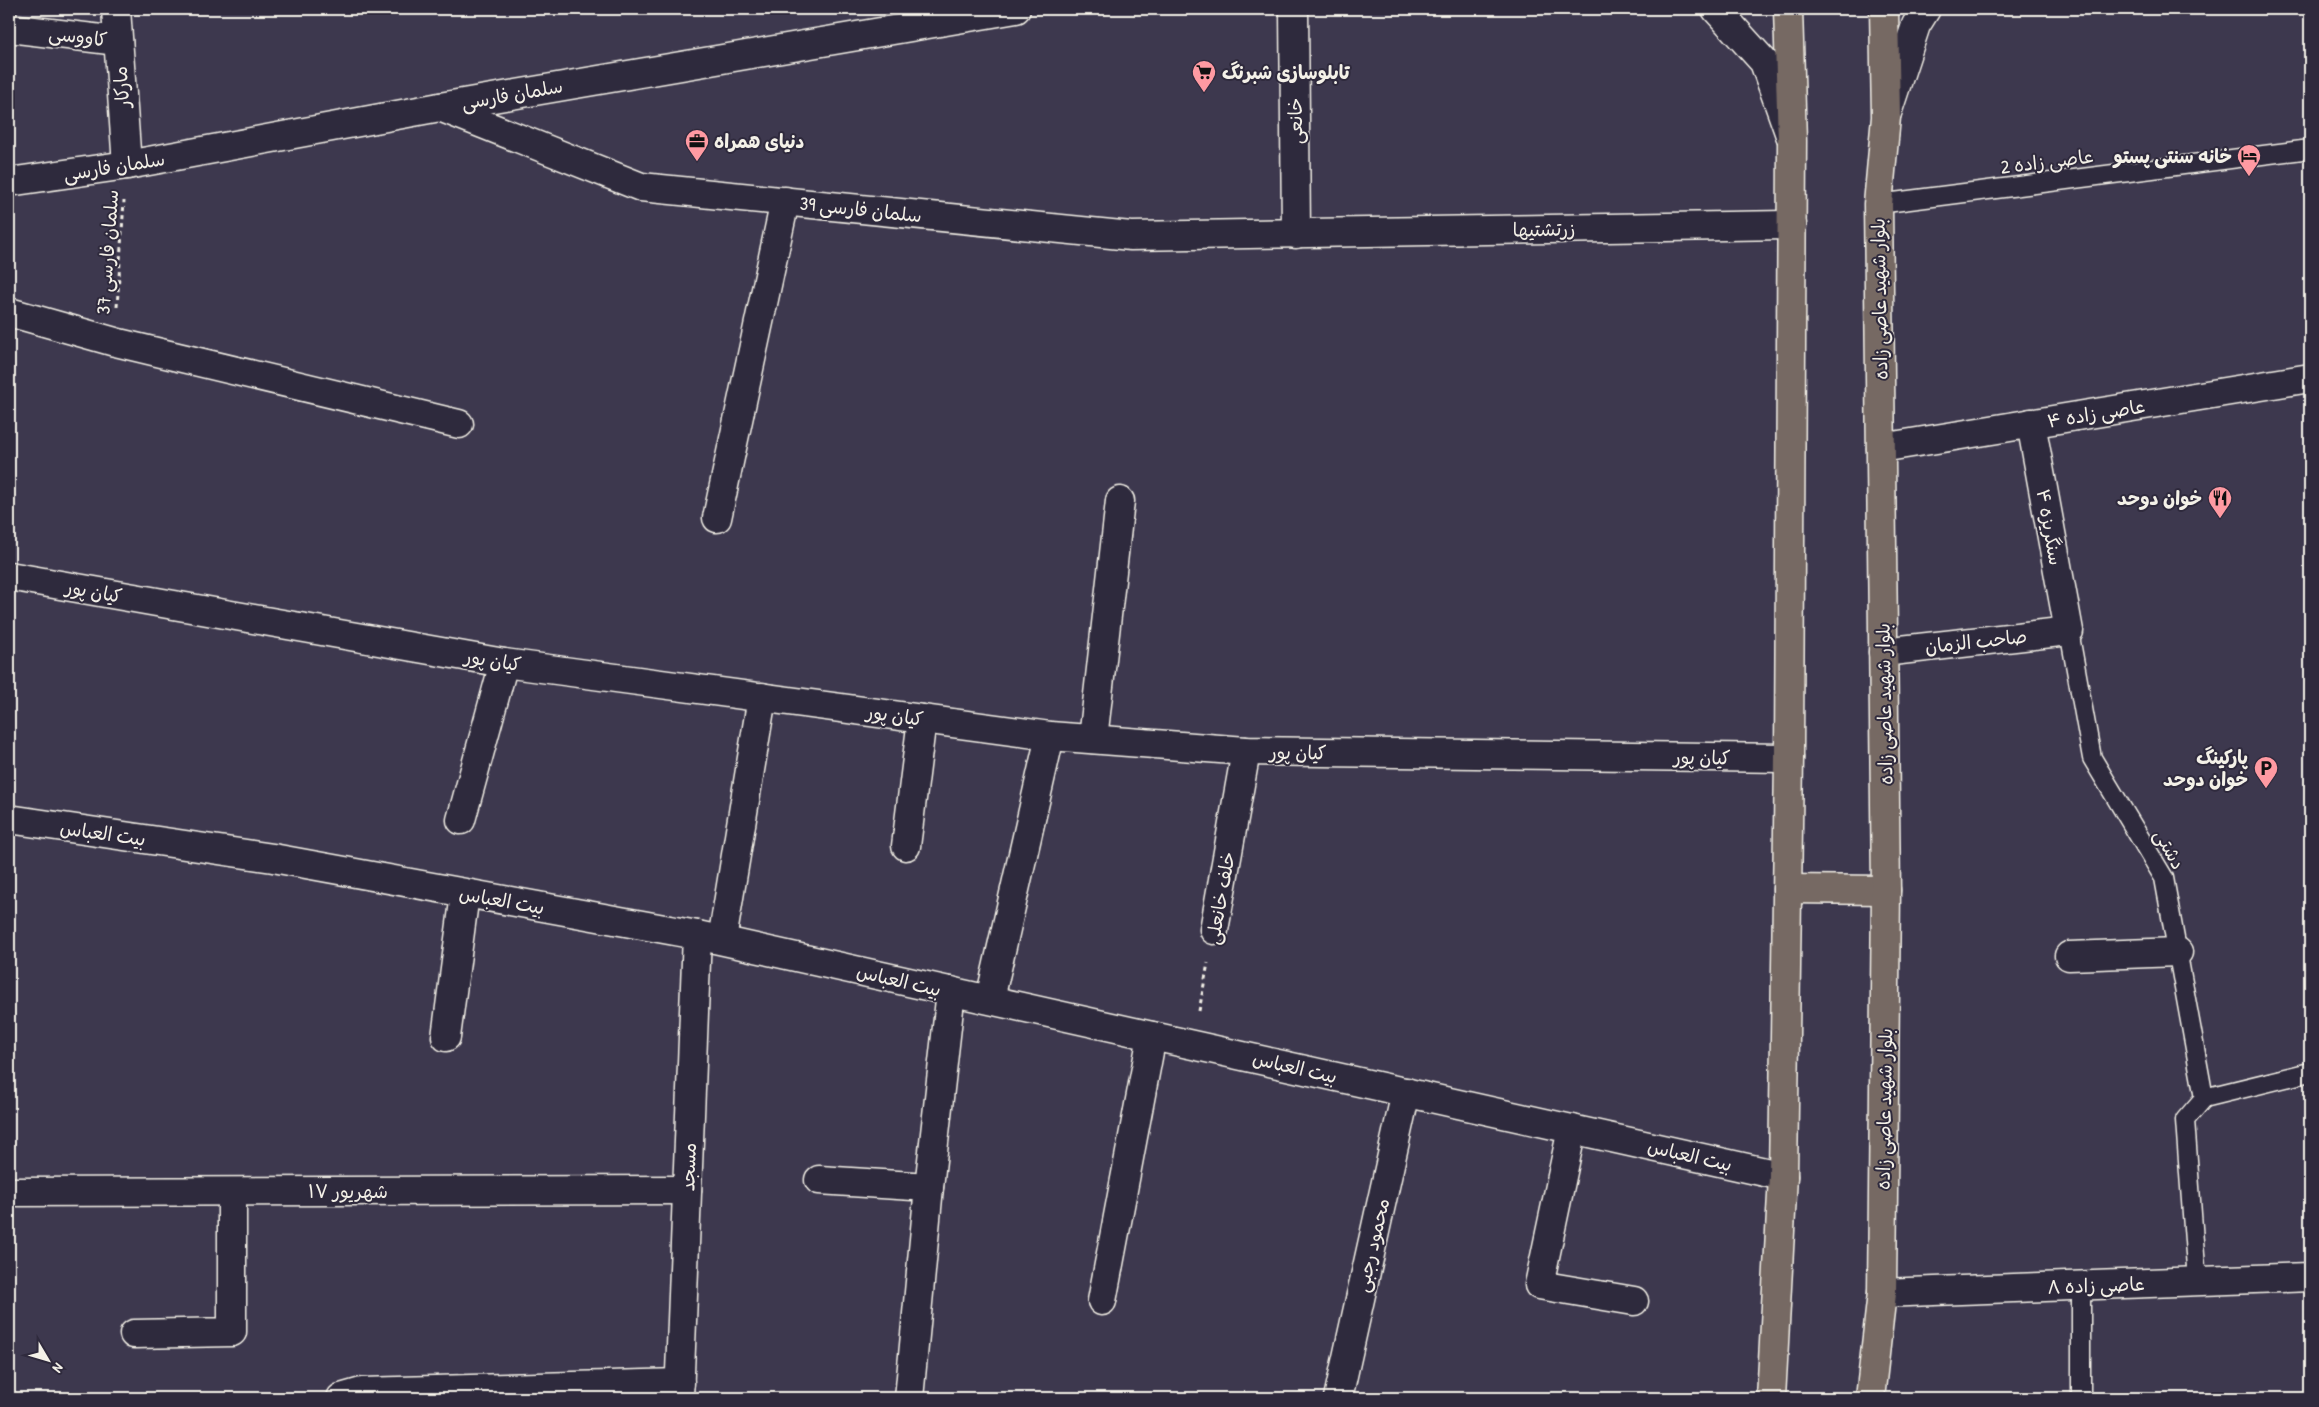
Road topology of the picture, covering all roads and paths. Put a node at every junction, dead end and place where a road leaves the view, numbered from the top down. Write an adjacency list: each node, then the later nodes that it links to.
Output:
1 (116, 9): 9 (street, مارکار)
2 (1016, 9): 10 (street, سلمان فارسی)
3 (1294, 9): 19 (street, خانعی)
4 (1716, 9): 12 (street)
5 (1788, 9): 12 (main road)
6 (1884, 9): 11 (main road, بلوار شهید عاصی زاده)
7 (1926, 9): 11 (street)
8 (9, 28): 9 (street, کاووسی)
9 (118, 41): 14 (street, مارکار)
10 (440, 106): 14 (street, سلمان فارسی); 16 (street, سلمان فارسی 39)
11 (1886, 117): 17 (main road, بلوار شهید عاصی زاده)
12 (1792, 141): 18 (main road)
13 (2310, 149): 17 (lane, عاصی زاده 2)
14 (127, 164): 15 (street, سلمان فارسی); 21 (path, سلمان فارسی 37)
15 (9, 182)
16 (784, 201): 19 (street, سلمان فارسی 39); 27 (street)
17 (1878, 204): 25 (main road, بلوار شهید عاصی زاده)
18 (1792, 225): 19 (street, زرتشتیها); 37 (main road)
19 (1296, 234)
20 (9, 312): 21 (street)
21 (115, 342): 23 (street)
22 (2310, 378): 24 (street, عاصی زاده ۴)
23 (459, 424)
24 (2031, 424): 25 (street, عاصی زاده ۴); 29 (street, سنگریزه ۴)
25 (1881, 448): 30 (main road, بلوار شهید عاصی زاده)
26 (1120, 501): 35 (street)
27 (717, 518)
28 (9, 576): 31 (street, کیان پور)
29 (2069, 631): 30 (street, صاحب الزمان); 46 (lane, دشتی)
30 (1883, 652): 42 (main road, بلوار شهید عاصی زاده)
31 (504, 663): 32 (street, کیان پور); 39 (street)
32 (762, 697): 33 (street, کیان پور); 45 (street, مسجد)
33 (922, 719): 34 (street, کیان پور); 40 (street)
34 (1050, 736): 35 (street, کیان پور); 49 (street)
35 (1093, 739): 36 (street, کیان پور)
36 (1246, 751): 37 (street, کیان پور); 44 (street, خلف خانعلی)
37 (1789, 758): 41 (main road)
38 (9, 820): 43 (street, بیت العباس)
39 (461, 820)
40 (906, 846)
41 (1787, 889): 42 (main road); 57 (main road)
42 (1886, 890): 66 (main road, بلوار شهید عاصی زاده)
43 (465, 894): 45 (street, بیت العباس); 51 (street)
44 (1214, 930): 52 (path, خلف خانعلی)
45 (710, 938): 48 (street, بیت العباس); 60 (street, مسجد)
46 (2178, 952): 47 (street); 55 (lane, دشتی)
47 (2069, 956)
48 (951, 991): 49 (street, بیت العباس); 59 (street)
49 (990, 1000): 50 (street, بیت العباس)
50 (1152, 1036): 52 (street, بیت العباس); 67 (street)
51 (446, 1037)
52 (1192, 1044): 54 (street, بیت العباس)
53 (2310, 1072): 55 (lane)
54 (1406, 1092): 56 (street, بیت العباس); 74 (street, محمود رجبی)
55 (2204, 1098): 64 (lane)
56 (1572, 1129): 57 (street, بیت العباس); 68 (street)
57 (1783, 1176): 75 (main road)
58 (819, 1180): 59 (street)
59 (929, 1187): 73 (street)
60 (688, 1190): 62 (street, ۱۷ شهریور); 70 (street, مسجد)
61 (9, 1192): 62 (street, ۱۷ شهریور)
62 (232, 1192): 69 (street)
63 (2310, 1278): 64 (street, عاصی زاده ۸)
64 (2197, 1281): 65 (street, عاصی زاده ۸)
65 (2081, 1286): 66 (street, عاصی زاده ۸); 77 (lane)
66 (1882, 1293): 76 (main road, بلوار شهید عاصی زاده)
67 (1102, 1301)
68 (1634, 1301)
69 (134, 1334)
70 (679, 1391): 71 (street)
71 (406, 1394): 72 (street)
72 (341, 1398)
73 (909, 1398)
74 (1338, 1398)
75 (1771, 1398)
76 (1870, 1398)
77 (2081, 1398)

